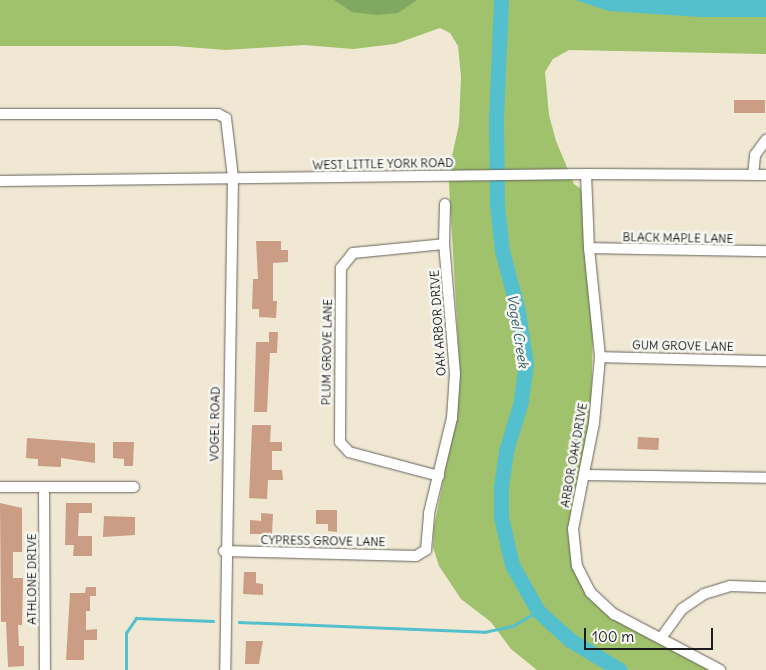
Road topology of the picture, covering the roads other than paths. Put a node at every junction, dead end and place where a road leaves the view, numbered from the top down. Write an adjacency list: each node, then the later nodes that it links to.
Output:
1 (0, 114): 6 (street, VOGEL ROAD)
2 (766, 140): 4 (street)
3 (586, 174): 4 (street, WEST LITTLE YORK ROAD); 6 (street, WEST LITTLE YORK ROAD); 10 (street, ARBOR OAK DRIVE)
4 (752, 175): 5 (street, WEST LITTLE YORK ROAD)
5 (766, 176)
6 (232, 178): 7 (street, WEST LITTLE YORK ROAD); 20 (street, VOGEL ROAD)
7 (0, 181)
8 (445, 204): 9 (street, OAK ARBOR DRIVE)
9 (444, 244): 15 (street, OAK ARBOR DRIVE); 15 (street, PLUM GROVE LANE)
10 (589, 248): 11 (street, BLACK MAPLE LANE); 12 (street, ARBOR OAK DRIVE)
11 (766, 251)
12 (600, 357): 13 (street, GUM GROVE LANE); 14 (street, ARBOR OAK DRIVE)
13 (766, 361)
14 (585, 475): 16 (street); 23 (street, ARBOR OAK DRIVE)
15 (439, 476): 21 (street, OAK ARBOR DRIVE)
16 (766, 478)
17 (0, 487): 18 (street)
18 (44, 487): 19 (street); 24 (street, ATHLONE DRIVE)
19 (134, 487)
20 (224, 551): 21 (street, CYPRESS GROVE LANE); 25 (street, VOGEL ROAD)
21 (421, 555)
22 (766, 587): 23 (street)
23 (661, 638): 26 (street, ARBOR OAK DRIVE)
24 (44, 670)
25 (224, 670)
26 (720, 670)

